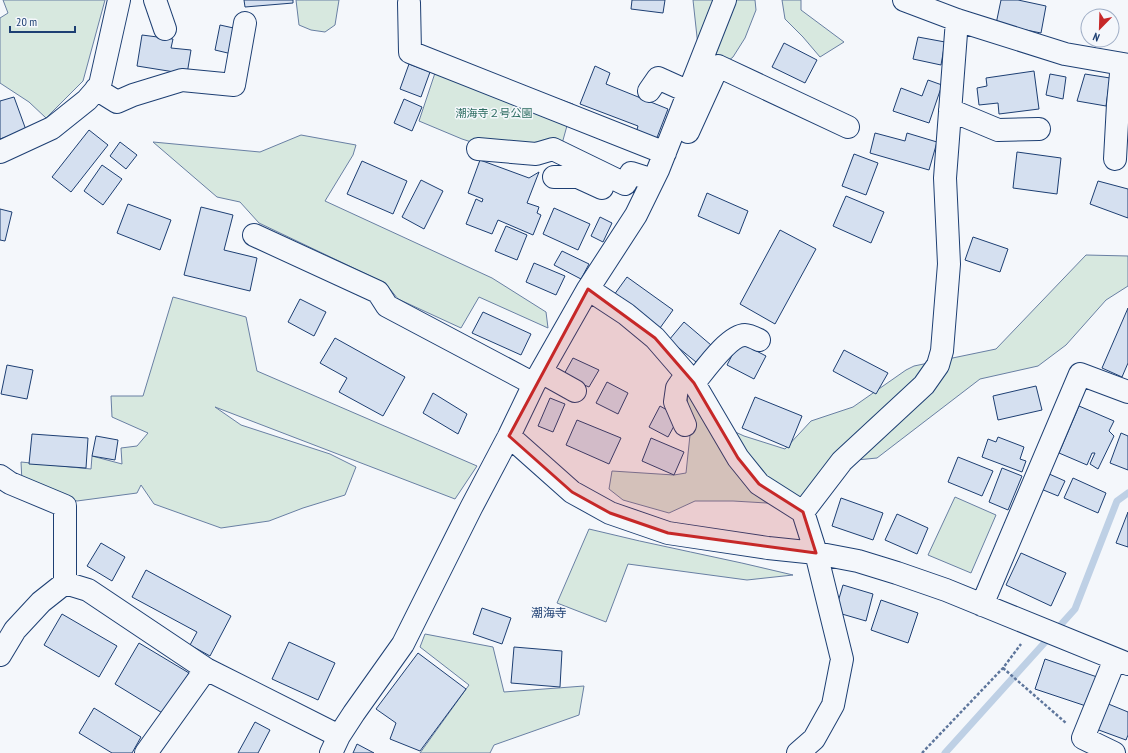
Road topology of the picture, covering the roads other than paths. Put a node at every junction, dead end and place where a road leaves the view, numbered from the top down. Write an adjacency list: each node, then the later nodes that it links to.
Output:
1 (119, 0): 10 (street)
2 (155, 0): 8 (street)
3 (725, 0): 12 (street)
4 (904, 0): 6 (street)
5 (409, 3): 16 (street)
6 (957, 20): 9 (street); 13 (street)
7 (245, 23): 10 (street)
8 (165, 29)
9 (1125, 64): 19 (street)
10 (96, 90): 18 (street)
11 (649, 92): 12 (street)
12 (689, 92): 16 (street)
13 (950, 110): 15 (street); 33 (street)
14 (848, 127): 16 (street)
15 (1039, 129)
16 (668, 144): 21 (street)
17 (478, 149): 21 (street)
18 (0, 152)
19 (1115, 159)
20 (554, 177): 22 (street)
21 (653, 180): 22 (street)
22 (640, 206): 24 (street)
23 (254, 235): 26 (street)
24 (588, 289): 26 (street); 27 (street)
25 (760, 340): 27 (street)
26 (537, 378): 28 (street); 31 (street)
27 (690, 379): 30 (street); 33 (street)
28 (575, 391)
29 (1128, 392): 36 (street)
30 (685, 425)
31 (509, 436): 34 (street); 40 (street)
32 (0, 476): 35 (street)
33 (803, 512): 34 (street)
34 (816, 553): 36 (street); 42 (street)
35 (65, 583): 37 (street); 39 (street)
36 (982, 605): 38 (street)
37 (0, 655)
38 (1122, 662): 43 (street)
39 (206, 669): 40 (street); 41 (street)
40 (335, 745)
41 (146, 753)
42 (798, 753)
43 (1114, 753)

